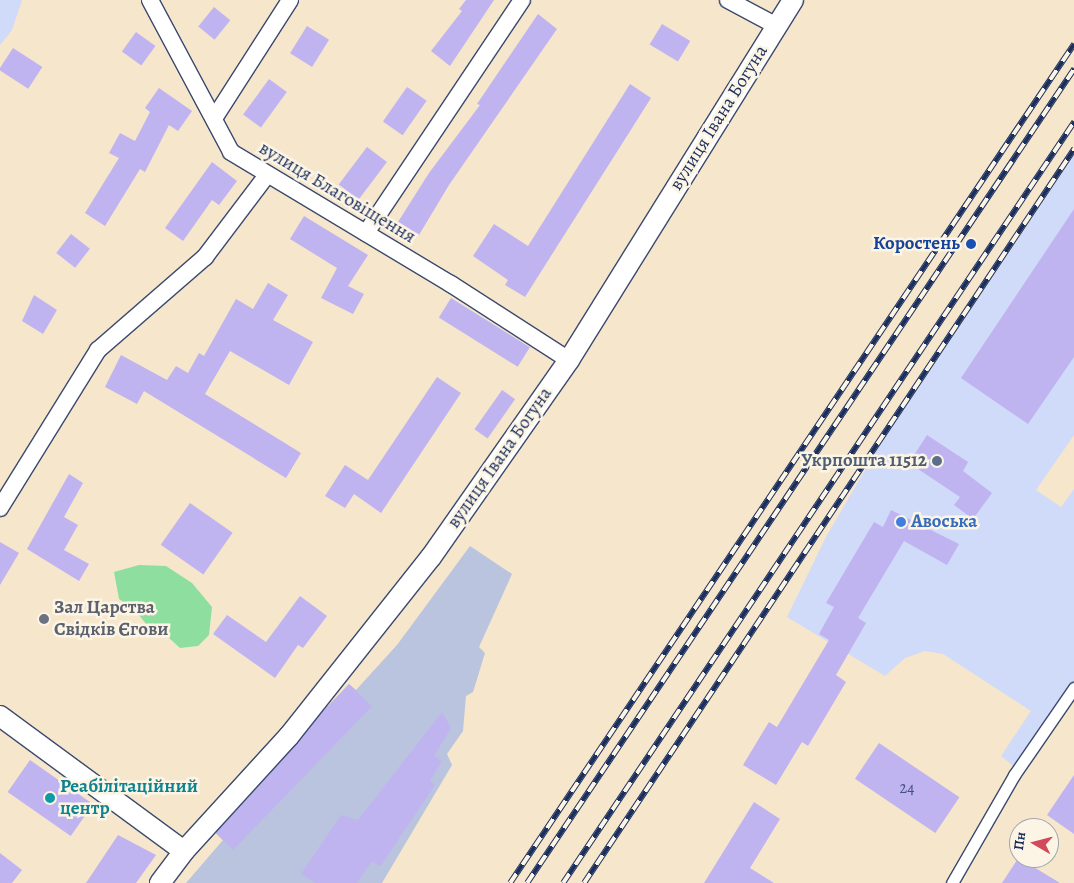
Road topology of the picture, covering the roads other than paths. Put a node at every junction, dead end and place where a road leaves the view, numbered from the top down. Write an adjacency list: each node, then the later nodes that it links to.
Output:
1 (150, 0): 7 (street, вулиця Благовіщення)
2 (290, 0): 7 (street)
3 (522, 0): 9 (street)
4 (793, 0): 6 (street, вулиця Івана Богуна)
5 (730, 1): 6 (street)
6 (777, 26): 10 (street, вулиця Івана Богуна)
7 (215, 117): 8 (street, вулиця Благовіщення)
8 (267, 175): 9 (street, вулиця Благовіщення); 11 (street)
9 (366, 233): 10 (street, вулиця Благовіщення)
10 (569, 360): 14 (street, вулиця Івана Богуна)
11 (0, 508)
12 (1074, 688): 16 (street)
13 (0, 716): 14 (street)
14 (184, 851): 15 (street, вулиця Івана Богуна)
15 (160, 883)
16 (952, 883)

